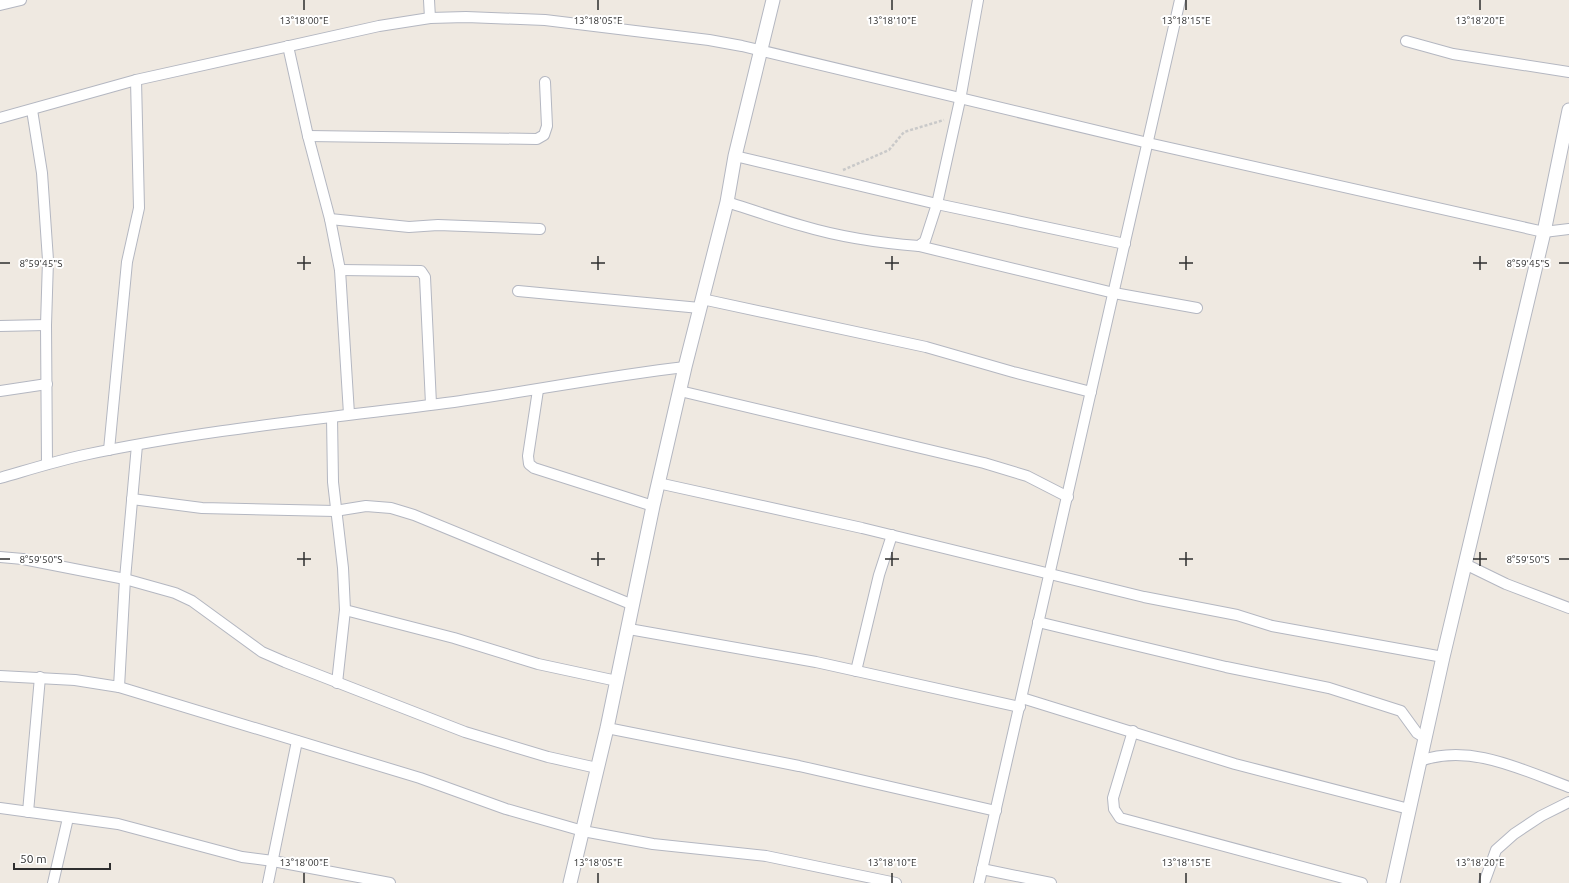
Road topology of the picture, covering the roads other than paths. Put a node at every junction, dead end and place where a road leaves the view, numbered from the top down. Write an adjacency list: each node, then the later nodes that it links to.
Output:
1 (21, 0): 6 (street)
2 (430, 0): 7 (street)
3 (773, 0): 10 (street)
4 (978, 0): 14 (street)
5 (1180, 0): 19 (street)
6 (0, 5)
7 (430, 18): 9 (street); 10 (street)
8 (1406, 41): 11 (street)
9 (288, 46): 12 (street); 18 (street)
10 (761, 51): 14 (street); 20 (street)
11 (1569, 72)
12 (136, 80): 15 (street); 46 (street)
13 (545, 82): 18 (street)
14 (960, 100): 19 (street); 22 (street)
15 (32, 110): 17 (street); 34 (street)
16 (1569, 110): 26 (street)
17 (0, 118)
18 (308, 136): 23 (street)
19 (1148, 144): 26 (street); 27 (street)
20 (735, 156): 21 (street); 22 (street)
21 (727, 202): 28 (street); 32 (street)
22 (937, 204): 27 (street); 28 (street)
23 (330, 219): 24 (street); 29 (street)
24 (540, 229)
25 (1569, 229): 26 (street)
26 (1544, 232): 56 (street)
27 (1125, 244): 31 (street)
28 (919, 246): 31 (street)
29 (340, 270): 42 (street); 43 (street)
30 (518, 292): 32 (street)
31 (1114, 292): 33 (street); 41 (street)
32 (701, 304): 36 (street); 41 (street)
33 (1197, 308)
34 (46, 325): 35 (street); 37 (street)
35 (0, 326)
36 (685, 367): 38 (street); 40 (street)
37 (47, 384): 39 (street); 47 (street)
38 (538, 390): 42 (street); 52 (street)
39 (0, 391)
40 (680, 391): 49 (street); 50 (street)
41 (1092, 392): 50 (street)
42 (431, 404): 43 (street)
43 (349, 414): 44 (street)
44 (332, 417): 45 (street); 53 (street)
45 (137, 445): 46 (street); 51 (street)
46 (109, 450): 47 (street)
47 (47, 464): 48 (street)
48 (0, 478)
49 (658, 483): 52 (street); 54 (street)
50 (1068, 497): 57 (street)
51 (132, 499): 53 (street); 58 (street)
52 (653, 506): 59 (street)
53 (335, 511): 59 (street); 61 (street)
54 (892, 536): 57 (street); 65 (street)
55 (0, 557): 58 (street)
56 (1465, 564): 60 (street); 64 (street)
57 (1050, 574): 62 (street); 64 (street)
58 (126, 579): 69 (street); 70 (street)
59 (633, 605): 63 (street)
60 (1569, 608)
61 (345, 610): 68 (street); 69 (street)
62 (1038, 622): 71 (street); 74 (street)
63 (629, 629): 65 (street); 68 (street)
64 (1443, 657): 74 (street)
65 (856, 671): 71 (street)
66 (0, 676): 67 (street)
67 (40, 677): 70 (street); 83 (street)
68 (617, 681): 72 (street)
69 (337, 683): 77 (street)
70 (119, 687): 75 (street)
71 (1021, 702): 73 (street); 82 (street)
72 (607, 728): 77 (street); 82 (street)
73 (1133, 731): 81 (street); 95 (street)
74 (1425, 738): 76 (street)
75 (297, 741): 85 (street); 86 (street)
76 (1420, 761): 78 (street); 81 (street)
77 (597, 768): 85 (street)
78 (1569, 787)
79 (1569, 802): 97 (street)
80 (0, 808): 83 (street)
81 (1409, 809): 96 (street)
82 (996, 811): 87 (street)
83 (28, 812): 84 (street)
84 (68, 818): 86 (street); 88 (street)
85 (583, 831): 91 (street); 92 (street)
86 (273, 861): 89 (street); 90 (street)
87 (982, 868): 93 (street); 94 (street)
88 (54, 883)
89 (268, 883)
90 (390, 883)
91 (570, 883)
92 (896, 883)
93 (979, 883)
94 (1051, 883)
95 (1362, 883)
96 (1393, 883)
97 (1484, 883)

